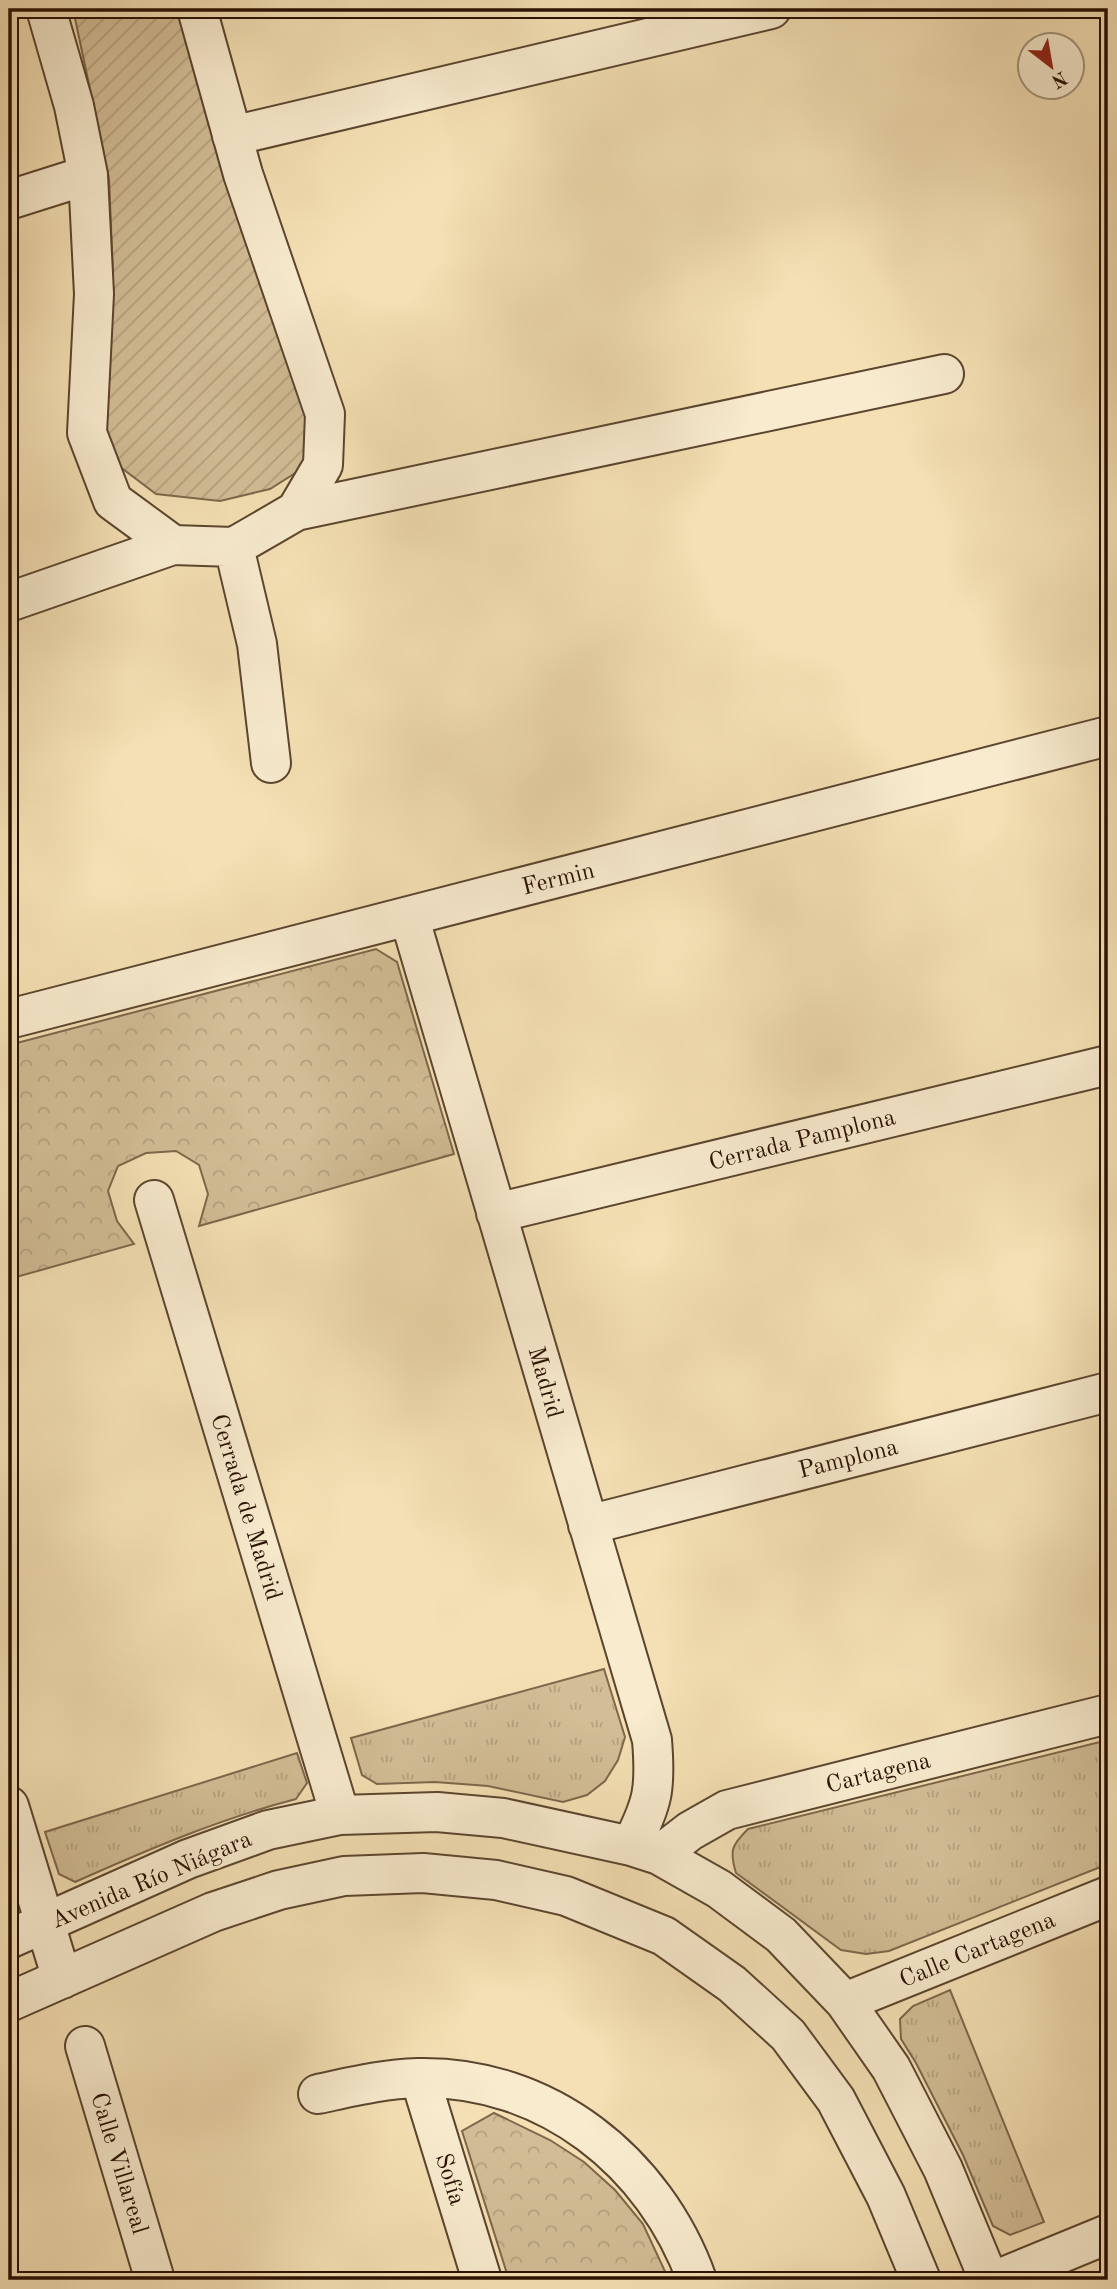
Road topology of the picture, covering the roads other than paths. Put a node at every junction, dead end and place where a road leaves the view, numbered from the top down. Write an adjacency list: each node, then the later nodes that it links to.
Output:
1 (46, 9): 5 (street)
2 (198, 9): 4 (street)
3 (771, 9): 4 (street)
4 (232, 135): 8 (street)
5 (88, 175): 6 (street); 9 (street)
6 (9, 200)
7 (944, 374): 8 (street)
8 (296, 512): 10 (street)
9 (173, 545): 10 (street); 11 (street)
10 (234, 547): 13 (street)
11 (9, 602)
12 (1108, 736): 14 (street, Fermin)
13 (271, 763)
14 (409, 916): 15 (street, Fermin); 18 (street, Madrid)
15 (9, 1019)
16 (1108, 1065): 18 (street, Cerrada Pamplona)
17 (153, 1200): 23 (street, Cerrada de Madrid)
18 (496, 1213): 20 (street, Madrid)
19 (1108, 1392): 20 (street, Pamplona)
20 (588, 1525): 24 (street, Madrid)
21 (1108, 1714): 24 (street, Cartagena)
22 (9, 1806): 26 (street)
23 (340, 1815): 24 (street, Avenida Río Niágara); 26 (street, Avenida Río Niágara)
24 (645, 1851): 30 (street, Avenida Río Niágara)
25 (1108, 1896): 30 (street, Calle Cartagena)
26 (45, 1924): 27 (street, Avenida Río Niágara); 28 (street)
27 (9, 1939)
28 (62, 1979): 29 (street); 38 (street)
29 (9, 2002)
30 (845, 2002): 39 (street, Avenida Río Niágara)
31 (85, 2046): 35 (street, Calle Villareal)
32 (420, 2078): 33 (street); 36 (street, Sofía); 37 (street)
33 (317, 2094)
34 (1108, 2234): 40 (street)
35 (155, 2280)
36 (482, 2280)
37 (697, 2280)
38 (921, 2280)
39 (989, 2280)
40 (996, 2280)

